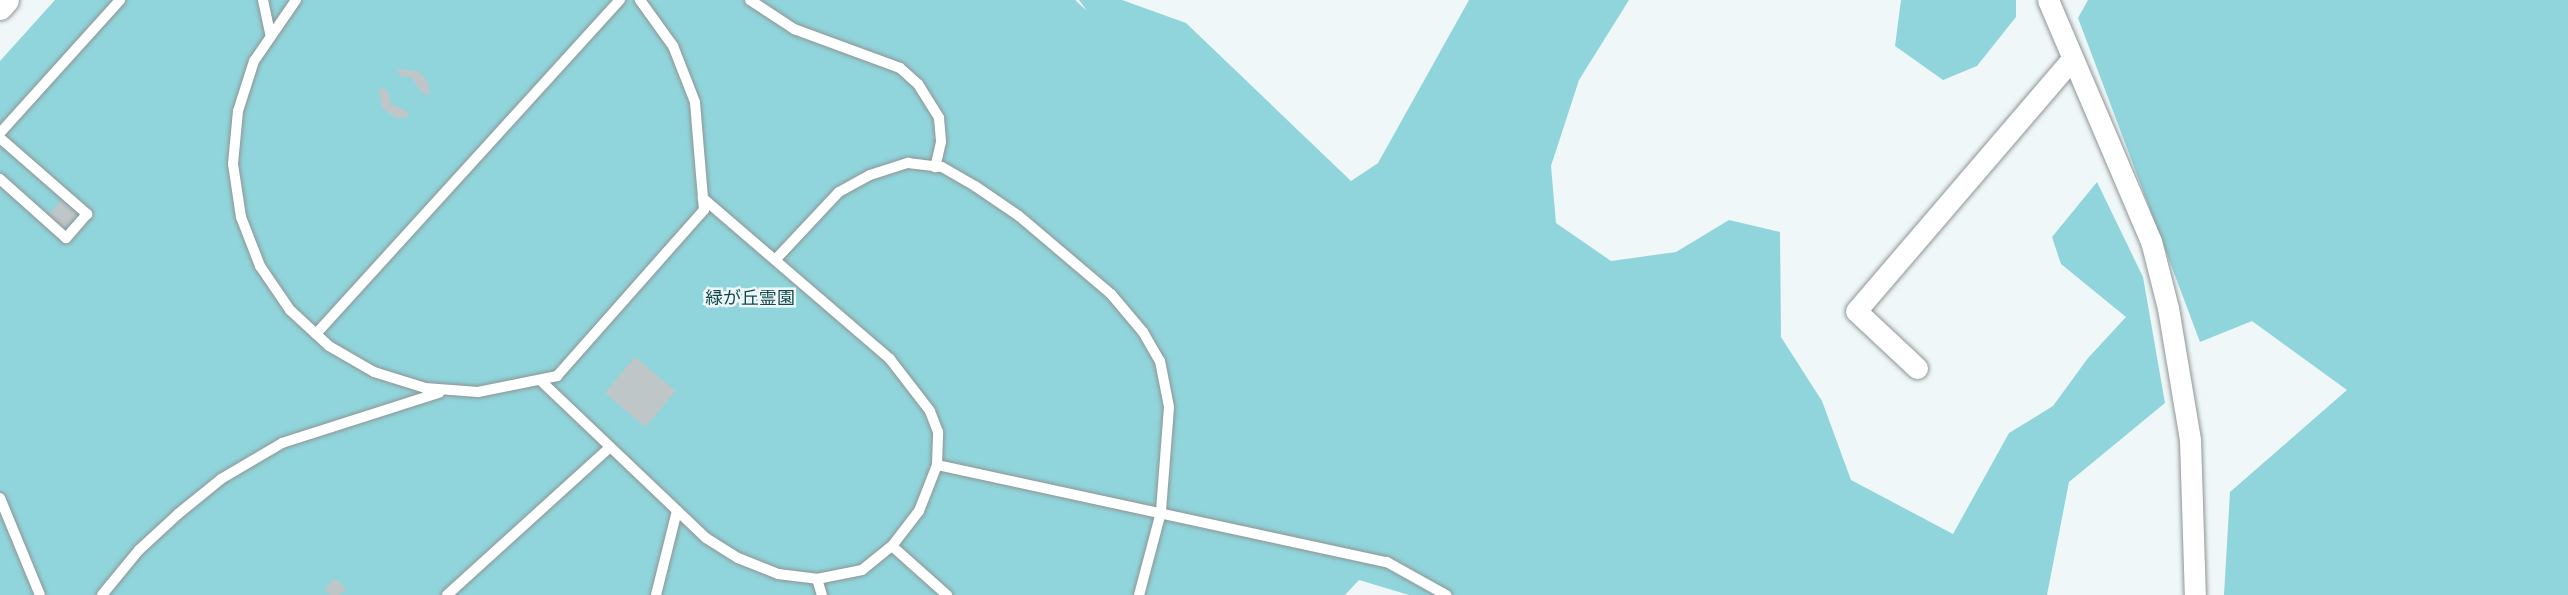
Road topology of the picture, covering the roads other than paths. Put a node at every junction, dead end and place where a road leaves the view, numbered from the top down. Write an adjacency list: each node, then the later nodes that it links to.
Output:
1 (6, 0): 9 (street)
2 (120, 0): 12 (lane)
3 (263, 0): 10 (lane)
4 (296, 0): 10 (lane)
5 (620, 0): 17 (lane)
6 (640, 0): 15 (lane)
7 (750, 0): 13 (lane)
8 (2048, 0): 11 (street)
9 (0, 7)
10 (270, 34): 17 (lane)
11 (2073, 59): 18 (street); 36 (street)
12 (0, 136): 14 (lane)
13 (935, 167): 16 (lane); 25 (lane)
14 (0, 179)
15 (703, 198): 16 (lane); 19 (lane)
16 (776, 259): 22 (lane)
17 (316, 334): 20 (lane)
18 (1917, 368)
19 (540, 380): 20 (lane); 21 (lane)
20 (453, 390): 29 (lane)
21 (609, 448): 24 (lane); 30 (lane)
22 (937, 465): 25 (lane); 26 (lane)
23 (0, 498): 28 (lane)
24 (677, 511): 27 (lane); 31 (lane)
25 (1161, 512): 34 (lane); 35 (lane)
26 (892, 546): 27 (lane); 33 (lane)
27 (817, 579): 32 (lane)
28 (40, 595)
29 (102, 595)
30 (447, 595)
31 (656, 595)
32 (822, 595)
33 (947, 595)
34 (1139, 595)
35 (1446, 595)
36 (2195, 595)

